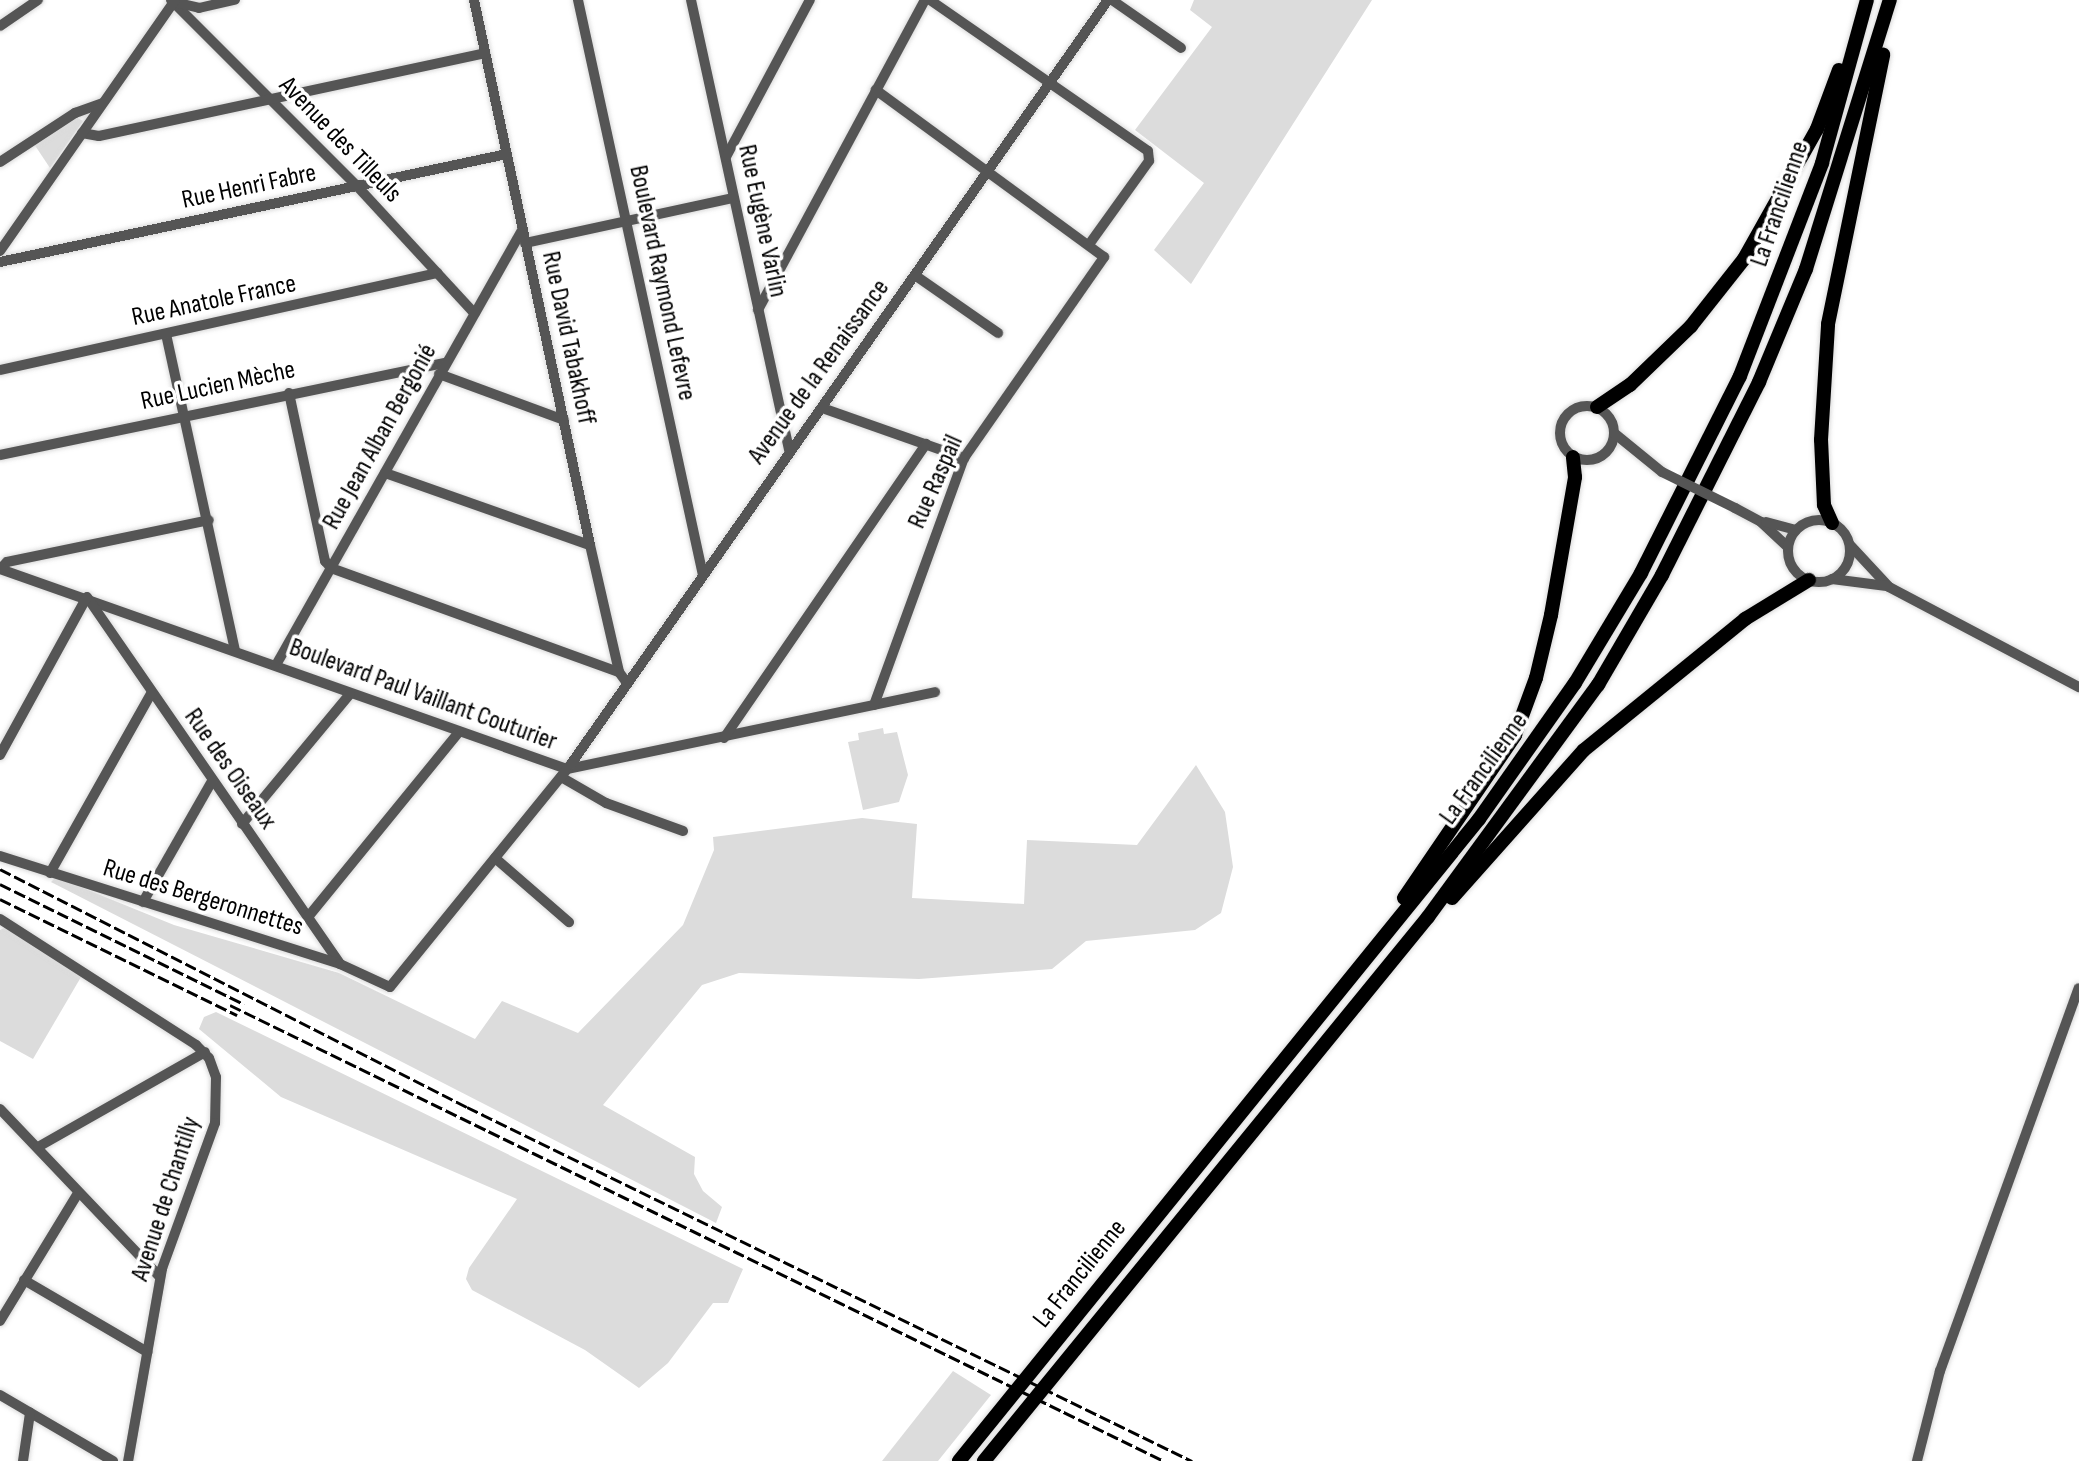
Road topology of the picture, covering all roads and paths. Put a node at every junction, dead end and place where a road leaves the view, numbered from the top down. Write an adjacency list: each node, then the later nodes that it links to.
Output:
1 (38, 0): 13 (street)
2 (235, 0): 11 (street)
3 (474, 0): 16 (street, Rue David Tabakhoff)
4 (578, 0): 28 (street, Boulevard Raymond Lefevre)
5 (691, 0): 23 (street, Rue Eugène Varlin)
6 (810, 0): 23 (street)
7 (927, 0): 17 (street); 18 (street)
8 (1110, 0): 15 (street); 17 (street, Avenue de la Renaissance)
9 (1867, 0): 12 (highway, La Francilienne)
10 (1890, 0): 14 (highway, La Francilienne)
11 (173, 1): 19 (street, Avenue des Tilleuls); 20 (street)
12 (1863, 17): 44 (highway); 97 (highway, La Francilienne)
13 (0, 26)
14 (1884, 26): 59 (highway); 94 (highway, La Francilienne)
15 (1181, 48)
16 (485, 53): 19 (street); 22 (street, Rue David Tabakhoff)
17 (1050, 83): 25 (street, Avenue de la Renaissance); 32 (street)
18 (876, 90): 25 (street); 36 (street)
19 (269, 99): 21 (street); 26 (street, Avenue des Tilleuls)
20 (102, 103): 21 (street); 24 (street)
21 (82, 133): 30 (street)
22 (507, 154): 26 (street, Rue Henri Fabre); 29 (street, Rue David Tabakhoff)
23 (726, 157): 27 (street, Rue Eugène Varlin)
24 (0, 162)
25 (987, 172): 32 (street); 35 (street, Avenue de la Renaissance)
26 (357, 186): 33 (street, Rue Henri Fabre); 34 (street, Avenue des Tilleuls)
27 (733, 198): 28 (street); 36 (street, Rue Eugène Varlin)
28 (626, 219): 31 (street); 66 (street, Boulevard Raymond Lefevre)
29 (522, 230): 31 (street, Rue David Tabakhoff); 37 (street, Rue Jean Alban Bergonié)
30 (2, 242)
31 (525, 243): 47 (street, Rue David Tabakhoff)
32 (1090, 243): 54 (street, Rue Raspail)
33 (0, 262)
34 (437, 273): 37 (street, Avenue des Tilleuls); 39 (street, Rue Anatole France)
35 (916, 276): 38 (street); 45 (street, Avenue de la Renaissance)
36 (758, 310): 50 (street, Rue Eugène Varlin)
37 (474, 313): 40 (street, Rue Jean Alban Bergonié)
38 (998, 333)
39 (166, 334): 41 (street, Rue Anatole France); 46 (street)
40 (445, 363): 42 (street, Rue Jean Alban Bergonié); 43 (street, Rue Lucien Mèche)
41 (0, 370)
42 (439, 374): 47 (street); 56 (street, Rue Jean Alban Bergonié)
43 (289, 393): 46 (street, Rue Lucien Mèche); 64 (street)
44 (1597, 407): 48 (street); 53 (street)
45 (822, 408): 49 (street); 50 (street, Avenue de la Renaissance)
46 (185, 416): 52 (street, Rue Lucien Mèche); 58 (street)
47 (564, 420): 61 (street, Rue David Tabakhoff)
48 (1614, 432): 51 (street); 55 (street)
49 (926, 444): 54 (street); 83 (street)
50 (789, 451): 66 (street, Avenue de la Renaissance)
51 (1607, 452): 53 (street); 55 (street)
52 (0, 455)
53 (1573, 457): 97 (highway)
54 (964, 458): 79 (street, Rue Raspail)
55 (1662, 472): 57 (street, bridge)
56 (385, 473): 61 (street); 64 (street, Rue Jean Alban Bergonié)
57 (1735, 508): 60 (street); 63 (street)
58 (209, 520): 65 (street); 71 (street)
59 (1832, 523): 60 (street); 62 (street)
60 (1796, 530): 63 (street)
61 (590, 545): 73 (street, Rue David Tabakhoff)
62 (1850, 545): 68 (street); 69 (street)
63 (1788, 547): 67 (street)
64 (331, 568): 72 (street, Rue Jean Alban Bergonié); 73 (street)
65 (0, 569): 70 (street, Boulevard Paul Vaillant Couturier)
66 (703, 575): 74 (street, Avenue de la Renaissance)
67 (1809, 580): 68 (street); 94 (highway)
68 (1830, 580): 69 (street)
69 (1889, 587): 75 (street)
70 (87, 597): 71 (street, Boulevard Paul Vaillant Couturier); 77 (street, Rue des Oiseaux); 82 (street)
71 (235, 650): 72 (street, Boulevard Paul Vaillant Couturier)
72 (276, 665): 78 (street, Boulevard Paul Vaillant Couturier)
73 (619, 672): 74 (street, Rue David Tabakhoff)
74 (627, 683): 85 (street, Avenue de la Renaissance)
75 (2079, 687)
76 (935, 692): 79 (street, Boulevard Paul Vaillant Couturier)
77 (151, 694): 86 (street, Rue des Oiseaux); 91 (street)
78 (350, 694): 81 (street, Boulevard Paul Vaillant Couturier); 87 (street)
79 (874, 705): 83 (street, Boulevard Paul Vaillant Couturier)
80 (0, 729): 82 (street)
81 (459, 732): 85 (street, Boulevard Paul Vaillant Couturier); 93 (street)
82 (11, 735): 84 (street)
83 (724, 738): 85 (street, Boulevard Paul Vaillant Couturier)
84 (0, 755)
85 (564, 773): 88 (street); 90 (street, Avenue de la Renaissance)
86 (212, 781): 87 (street, Rue des Oiseaux); 92 (street)
87 (242, 824): 93 (street, Rue des Oiseaux)
88 (683, 831)
89 (0, 856): 91 (street, Rue des Bergeronnettes)
90 (495, 858): 96 (street); 99 (street, Avenue de la Renaissance)
91 (50, 873): 92 (street, Rue des Bergeronnettes)
92 (143, 902): 98 (street, Rue des Bergeronnettes)
93 (308, 917): 98 (street, Rue des Oiseaux)
94 (1428, 917): 115 (highway, La Francilienne)
95 (0, 919): 101 (street)
96 (569, 922)
97 (1369, 953): 114 (highway, La Francilienne)
98 (340, 964): 99 (street, Rue des Bergeronnettes)
99 (390, 987)
100 (2079, 988): 116 (street)
101 (205, 1052): 103 (street); 105 (street, Avenue de Chantilly)
102 (0, 1109): 103 (street)
103 (38, 1147): 104 (street)
104 (78, 1193): 105 (street); 106 (street)
105 (160, 1277): 108 (street, Avenue de Chantilly)
106 (24, 1280): 107 (street); 108 (street)
107 (0, 1321)
108 (147, 1352): 113 (street, Avenue de Chantilly)
109 (0, 1395): 110 (street)
110 (30, 1413): 111 (street); 112 (street)
111 (23, 1461)
112 (113, 1461)
113 (128, 1461)
114 (959, 1461)
115 (984, 1461)
116 (1917, 1461)

